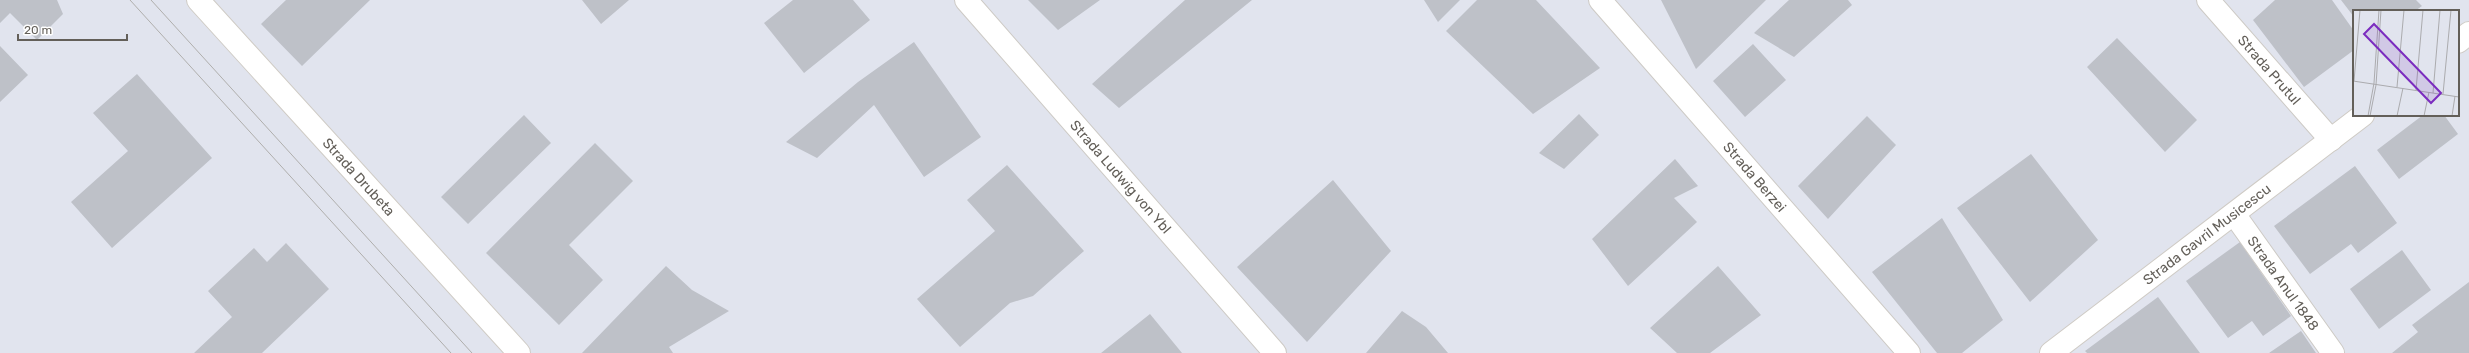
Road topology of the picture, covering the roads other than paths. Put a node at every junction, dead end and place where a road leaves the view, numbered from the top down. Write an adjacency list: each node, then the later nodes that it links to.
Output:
1 (198, 0): 10 (street, Strada Drubeta)
2 (966, 0): 11 (street, Strada Ludwig von Ybl)
3 (1600, 0): 12 (street, Strada Berzei)
4 (2208, 0): 8 (street, Strada Prutul)
5 (2469, 33): 6 (street)
6 (2459, 41)
7 (2362, 116): 8 (street, Strada Gavril Musicescu)
8 (2331, 140): 9 (street, Strada Gavril Musicescu)
9 (2234, 214): 13 (street, Strada Gavril Musicescu); 14 (street, Strada Anul 1848)
10 (519, 353)
11 (1276, 353)
12 (1909, 353)
13 (2051, 353)
14 (2333, 353)

